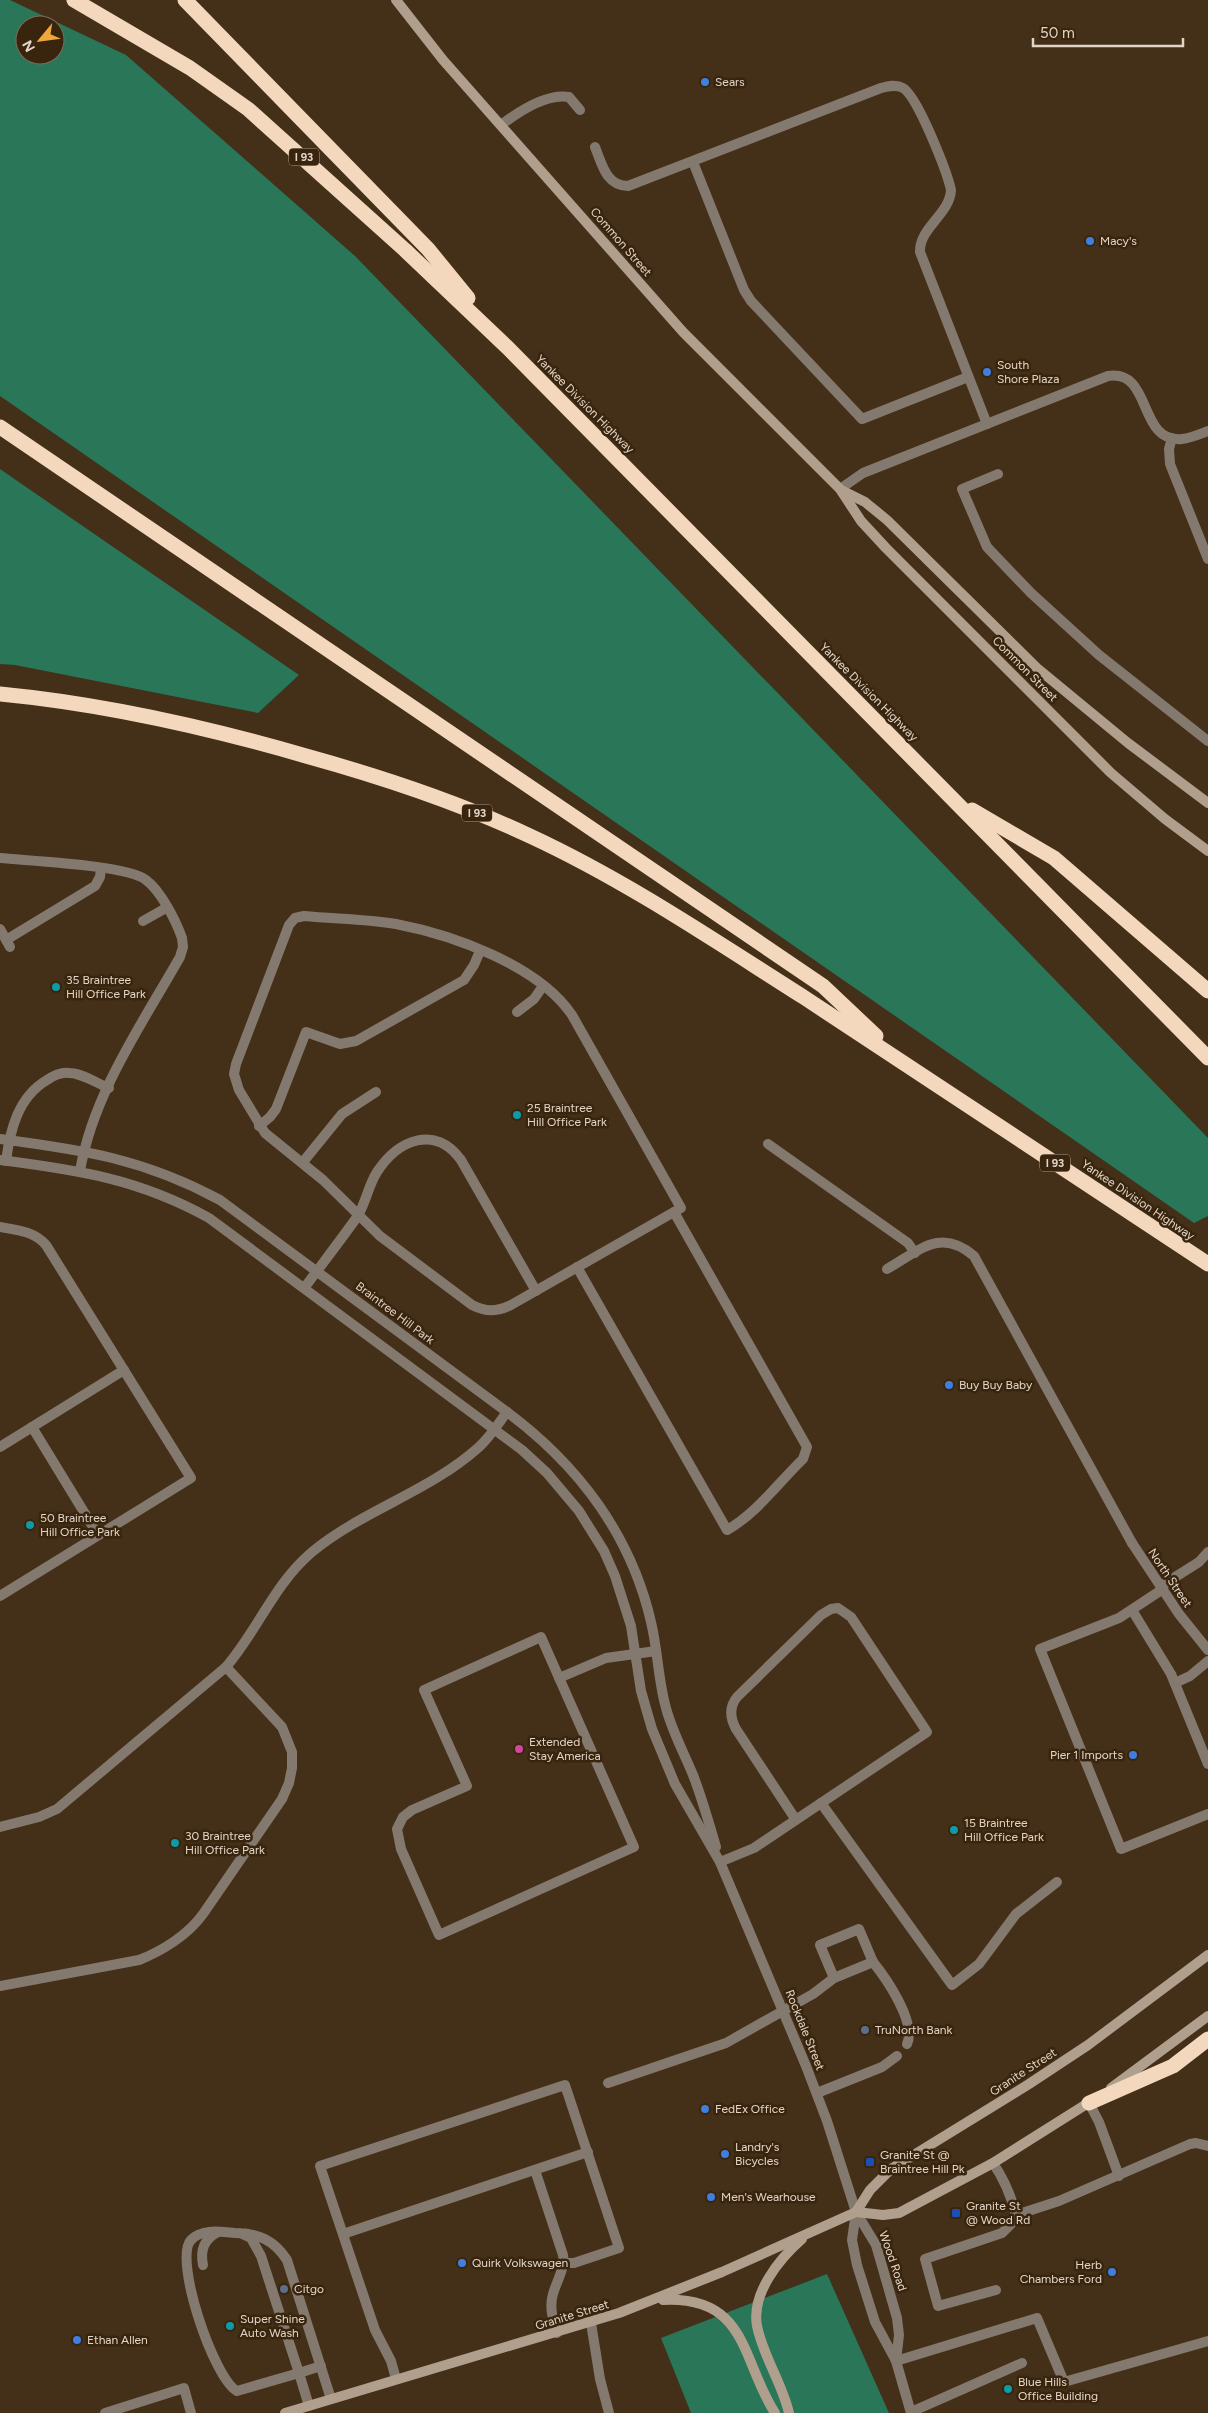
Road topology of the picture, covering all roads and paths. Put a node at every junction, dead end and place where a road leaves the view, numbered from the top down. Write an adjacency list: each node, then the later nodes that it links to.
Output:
1 (74, 0): 8 (highway, I 93)
2 (185, 0): 8 (highway)
3 (396, 0): 5 (main road, Common Street)
4 (580, 110): 5 (street)
5 (501, 125): 15 (main road, Common Street)
6 (595, 147): 7 (street)
7 (693, 162): 9 (street); 9 (street)
8 (508, 348): 19 (highway, Yankee Division Highway / I 93)
9 (968, 377): 10 (street)
10 (987, 424): 13 (street); 15 (street)
11 (0, 428): 32 (highway)
12 (1208, 430): 13 (street)
13 (1172, 438): 16 (street)
14 (998, 474): 18 (street)
15 (840, 489): 20 (main road, Common Street); 21 (main road, Common Street)
16 (1208, 559)
17 (0, 694): 32 (highway, I 93)
18 (1208, 741)
19 (954, 799): 29 (highway); 31 (highway, Yankee Division Highway / I 93)
20 (1208, 803)
21 (1208, 851)
22 (0, 858): 23 (street)
23 (101, 868): 24 (street); 26 (street)
24 (166, 908): 25 (street); 33 (street)
25 (143, 921)
26 (0, 929)
27 (480, 951): 28 (street); 35 (street); 35 (street)
28 (543, 986): 30 (street); 42 (street)
29 (1208, 991)
30 (517, 1012)
31 (1208, 1058)
32 (902, 1061): 46 (highway, Yankee Division Highway / I 93)
33 (108, 1088): 36 (street); 38 (street)
34 (376, 1092): 40 (street)
35 (259, 1126): 40 (street)
36 (4, 1140): 38 (street, Braintree Hill Park); 39 (street)
37 (768, 1144): 45 (street)
38 (84, 1151): 41 (street); 49 (street, Braintree Hill Park)
39 (3, 1160): 41 (street)
40 (303, 1162): 43 (street)
41 (80, 1171): 50 (street)
42 (674, 1212): 47 (street); 47 (street)
43 (358, 1214): 49 (street); 51 (street); 51 (street)
44 (0, 1226): 52 (street)
45 (915, 1253): 48 (street); 59 (street, North Street)
46 (1208, 1264)
47 (577, 1267): 51 (street)
48 (886, 1268)
49 (317, 1271): 50 (street); 53 (street, Braintree Hill Park)
50 (305, 1287): 55 (street)
51 (536, 1291)
52 (124, 1370): 54 (street); 57 (street)
53 (507, 1412): 55 (street); 63 (street, Braintree Hill Park)
54 (32, 1427): 56 (street); 57 (street)
55 (494, 1428): 64 (street); 66 (street)
56 (0, 1447)
57 (98, 1535): 60 (street)
58 (1208, 1552): 59 (street)
59 (1162, 1588): 61 (street); 62 (street, North Street)
60 (0, 1596)
61 (1132, 1610): 68 (street); 71 (street)
62 (1208, 1650)
63 (656, 1651): 64 (street); 74 (street, Rockdale Street)
64 (636, 1653): 67 (street); 74 (street, Rockdale Street)
65 (1208, 1661): 68 (street)
66 (226, 1667): 73 (street); 79 (street)
67 (559, 1678): 67 (street)
68 (1175, 1683): 69 (street)
69 (1208, 1764)
70 (821, 1804): 72 (street); 72 (street); 75 (street)
71 (1208, 1814)
72 (796, 1820): 74 (street)
73 (0, 1827)
74 (720, 1862): 80 (street, Rockdale Street)
75 (1057, 1882)
76 (1208, 1956): 93 (main road, Granite Street)
77 (873, 1962): 78 (street); 78 (street); 83 (street)
78 (834, 1978): 80 (street)
79 (0, 1986)
80 (784, 2010): 85 (street); 86 (street, Rockdale Street)
81 (1208, 2016): 87 (main road, Granite Street)
82 (1208, 2039): 87 (highway)
83 (907, 2044)
84 (897, 2056): 86 (street)
85 (608, 2083)
86 (817, 2093): 93 (street, Rockdale Street)
87 (1089, 2103): 90 (main road, Granite Street); 92 (street)
88 (1208, 2146): 92 (street)
89 (588, 2152): 91 (street); 98 (street); 99 (street)
90 (994, 2162): 93 (main road, Granite Street); 94 (street)
91 (535, 2170): 98 (street); 99 (street)
92 (1119, 2176): 94 (street)
93 (856, 2212): 97 (main road, Granite Street); 106 (street, Wood Road); 106 (street, Wood Road)
94 (1016, 2214): 101 (street)
95 (218, 2232): 96 (street); 100 (street); 109 (street)
96 (240, 2233): 108 (street); 109 (street)
97 (808, 2233): 102 (main road, Granite Street); 119 (main road)
98 (343, 2234): 110 (street)
99 (563, 2263): 104 (street)
100 (203, 2265)
101 (996, 2290)
102 (650, 2302): 103 (main road, Granite Street); 118 (main road)
103 (591, 2323): 104 (main road, Granite Street); 117 (street)
104 (557, 2334): 110 (main road, Granite Street)
105 (1208, 2341): 106 (street)
106 (896, 2361): 113 (street, Wood Road)
107 (1022, 2364): 113 (street)
108 (321, 2366): 109 (street); 111 (street)
109 (299, 2373): 112 (street)
110 (396, 2379): 111 (main road, Granite Street)
111 (331, 2399): 112 (main road, Granite Street)
112 (309, 2406): 116 (main road, Granite Street)
113 (911, 2412)
114 (105, 2413): 115 (street)
115 (191, 2413)
116 (286, 2413)
117 (609, 2413)
118 (775, 2413)
119 (789, 2413)

